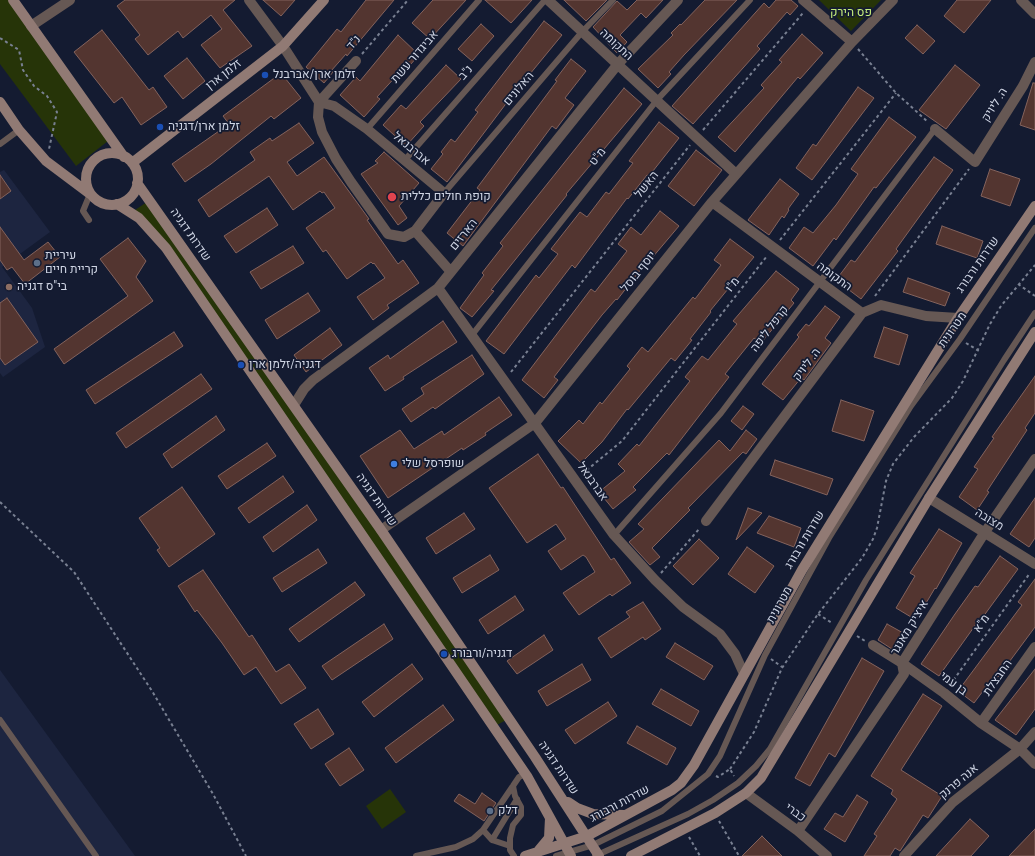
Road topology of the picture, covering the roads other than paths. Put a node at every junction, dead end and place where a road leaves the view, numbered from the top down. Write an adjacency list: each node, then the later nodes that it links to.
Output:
1 (13, 0): 15 (street, שדרות דגניה)
2 (70, 0): 15 (street)
3 (249, 0): 18 (street)
4 (324, 0): 18 (street, זלמן ארן)
5 (479, 0): 25 (lane, אביגדור עשת)
6 (545, 0): 30 (lane, נ"ב)
7 (548, 0): 16 (street, התקומה)
8 (613, 0): 16 (lane, האלונים)
9 (678, 0): 21 (street, הארזים)
10 (750, 0): 22 (lane, מ"ט)
11 (892, 0): 17 (street, יוסף בוסל)
12 (1021, 0): 14 (street)
13 (806, 3): 17 (street)
14 (1035, 14)
15 (31, 26): 29 (street, שדרות דגניה)
16 (582, 32): 21 (street, התקומה); 33 (lane, האלונים)
17 (852, 42): 31 (street, יוסף בוסל)
18 (283, 46): 24 (street); 29 (street, זלמן ארן)
19 (356, 61): 24 (street, נ"ד)
20 (1035, 62): 26 (street, ה. ליויק)
21 (618, 64): 22 (street, התקומה); 41 (street, הארזים)
22 (657, 100): 31 (street, התקומה); 48 (lane, מ"ט)
23 (0, 102): 27 (street)
24 (319, 102): 25 (street, אברבנאל); 40 (street)
25 (367, 129): 30 (street, אברבנאל)
26 (935, 129): 42 (lane, קרפל ליפה)
27 (19, 130): 28 (lane); 34 (street)
28 (0, 144)
29 (128, 160): 32 (street, שדרות דגניה); 34 (street)
30 (404, 160): 33 (street, אברבנאל)
31 (736, 174): 35 (street, יוסף בוסל)
32 (137, 183): 36 (street); 49 (street, שדרות דגניה)
33 (444, 193): 40 (street)
34 (90, 194): 36 (street); 38 (lane)
35 (712, 202): 42 (street, התקומה); 50 (street, יוסף בוסל)
36 (117, 204): 68 (street)
37 (1035, 206): 46 (street, שדרות ורבורג)
38 (89, 220)
39 (1035, 228): 80 (lane, מטרונית)
40 (415, 231): 41 (street)
41 (451, 272): 43 (street, הארזים)
42 (818, 282): 44 (street, התקומה); 56 (lane, קרפל ליפה)
43 (438, 288): 48 (street, אברבנאל); 49 (street, הארזים)
44 (862, 313): 46 (street); 53 (street, ה. ליויק)
45 (1035, 313): 58 (lane)
46 (958, 318): 62 (street, שדרות ורבורג)
47 (1035, 332): 52 (street)
48 (472, 335): 50 (street, אברבנאל)
49 (294, 405): 54 (street, שדרות דגניה)
50 (535, 423): 54 (street, יוסף בוסל); 56 (street, אברבנאל)
51 (1035, 459): 55 (street, איציק מאנגר)
52 (929, 498): 55 (street, מצובה); 58 (street)
53 (706, 521)
54 (381, 530): 71 (street, שדרות דגניה)
55 (985, 532): 57 (street, מצובה); 61 (street, איציק מאנגר)
56 (614, 535): 62 (street, אברבנאל)
57 (1033, 568)
58 (844, 629): 70 (street); 89 (lane)
59 (873, 645): 61 (street, בן עמי)
60 (1035, 647): 64 (street, החבצלת)
61 (902, 663): 64 (street, בן עמי); 76 (street, איציק מאנגר)
62 (744, 674): 73 (street, שדרות ורבורג)
63 (0, 720): 84 (lane)
64 (981, 723): 66 (street, בן עמי)
65 (1035, 732): 66 (street, אנה פרנק)
66 (1020, 749): 67 (street, בן עמי); 92 (street, אנה פרנק)
67 (1035, 764)
68 (527, 776): 69 (lane); 74 (street)
69 (513, 786): 72 (lane); 75 (lane)
70 (746, 793): 76 (street, כברי); 90 (street)
71 (562, 796): 73 (street); 77 (street, שדרות דגניה)
72 (517, 799): 78 (lane); 81 (lane)
73 (628, 815): 77 (street, שדרות ורבורג)
74 (550, 816): 79 (street); 82 (street)
75 (483, 830): 78 (lane); 85 (lane)
76 (798, 831): 91 (street, כברי)
77 (587, 836): 79 (street, שדרות ורבורג); 80 (street, שדרות דגניה)
78 (492, 840): 81 (lane)
79 (564, 843): 82 (street, שדרות ורבורג); 83 (street)
80 (593, 845): 83 (lane, מטרונית); 89 (street, שדרות דגניה)
81 (510, 846): 86 (lane)
82 (536, 852): 87 (street, שדרות ורבורג)
83 (570, 854): 88 (lane, מטרונית)
84 (96, 856)
85 (416, 856)
86 (514, 856)
87 (525, 856)
88 (556, 856)
89 (597, 856)
90 (631, 856)
91 (828, 856)
92 (904, 856)

